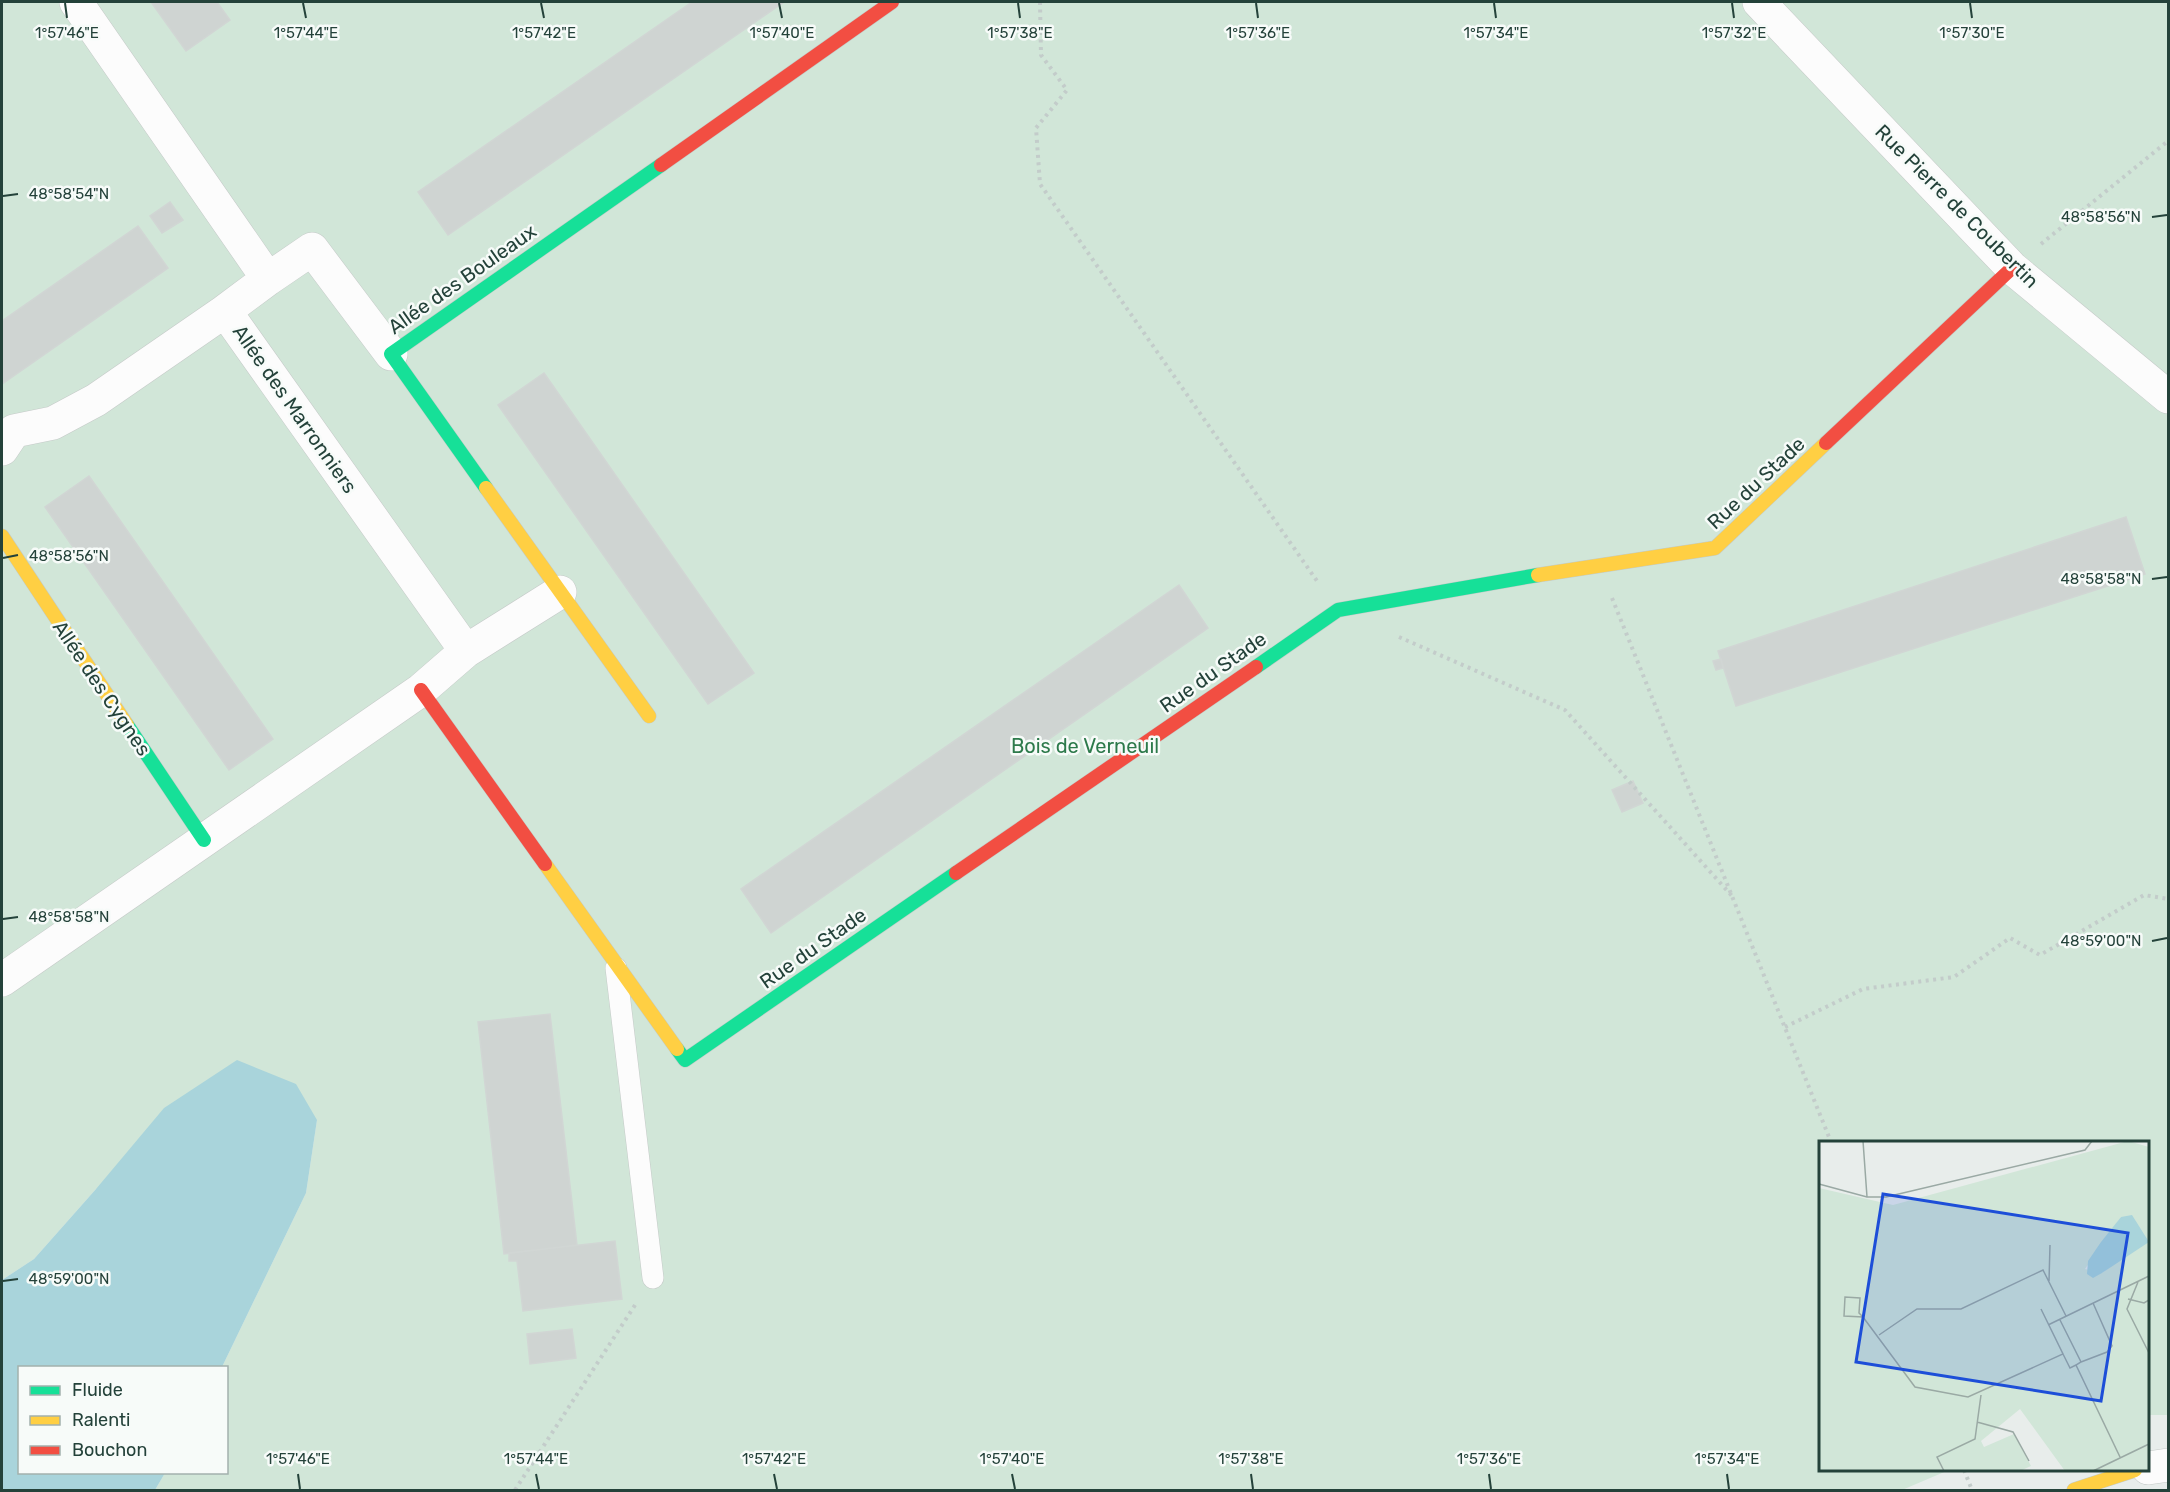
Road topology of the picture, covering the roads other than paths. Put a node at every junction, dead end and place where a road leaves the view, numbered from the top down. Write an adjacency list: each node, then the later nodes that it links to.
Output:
1 (76, 2): 5 (street)
2 (892, 2): 7 (street, Allée des Bouleaux)
3 (1759, 2): 4 (street, Rue Pierre de Coubertin)
4 (2012, 268): 8 (street, Rue Pierre de Coubertin); 16 (street, Rue du Stade)
5 (268, 279): 6 (street, Allée des Marronniers); 7 (street, Allée des Marronniers)
6 (225, 311): 9 (street); 12 (street, Allée des Marronniers)
7 (390, 354): 11 (street, Allée des Bouleaux)
8 (2169, 397)
9 (2, 449)
10 (2, 536): 15 (street, Allée des Cygnes)
11 (560, 592): 12 (street); 14 (street, Allée des Bouleaux)
12 (466, 651): 13 (street)
13 (422, 690): 15 (street); 16 (street, Rue du Stade)
14 (649, 716)
15 (204, 840): 17 (street)
16 (615, 962): 18 (lane)
17 (2, 980)
18 (653, 1278)
19 (2169, 1465): 20 (street)
20 (2149, 1468)
21 (2132, 1471): 22 (street)
22 (2074, 1491)

